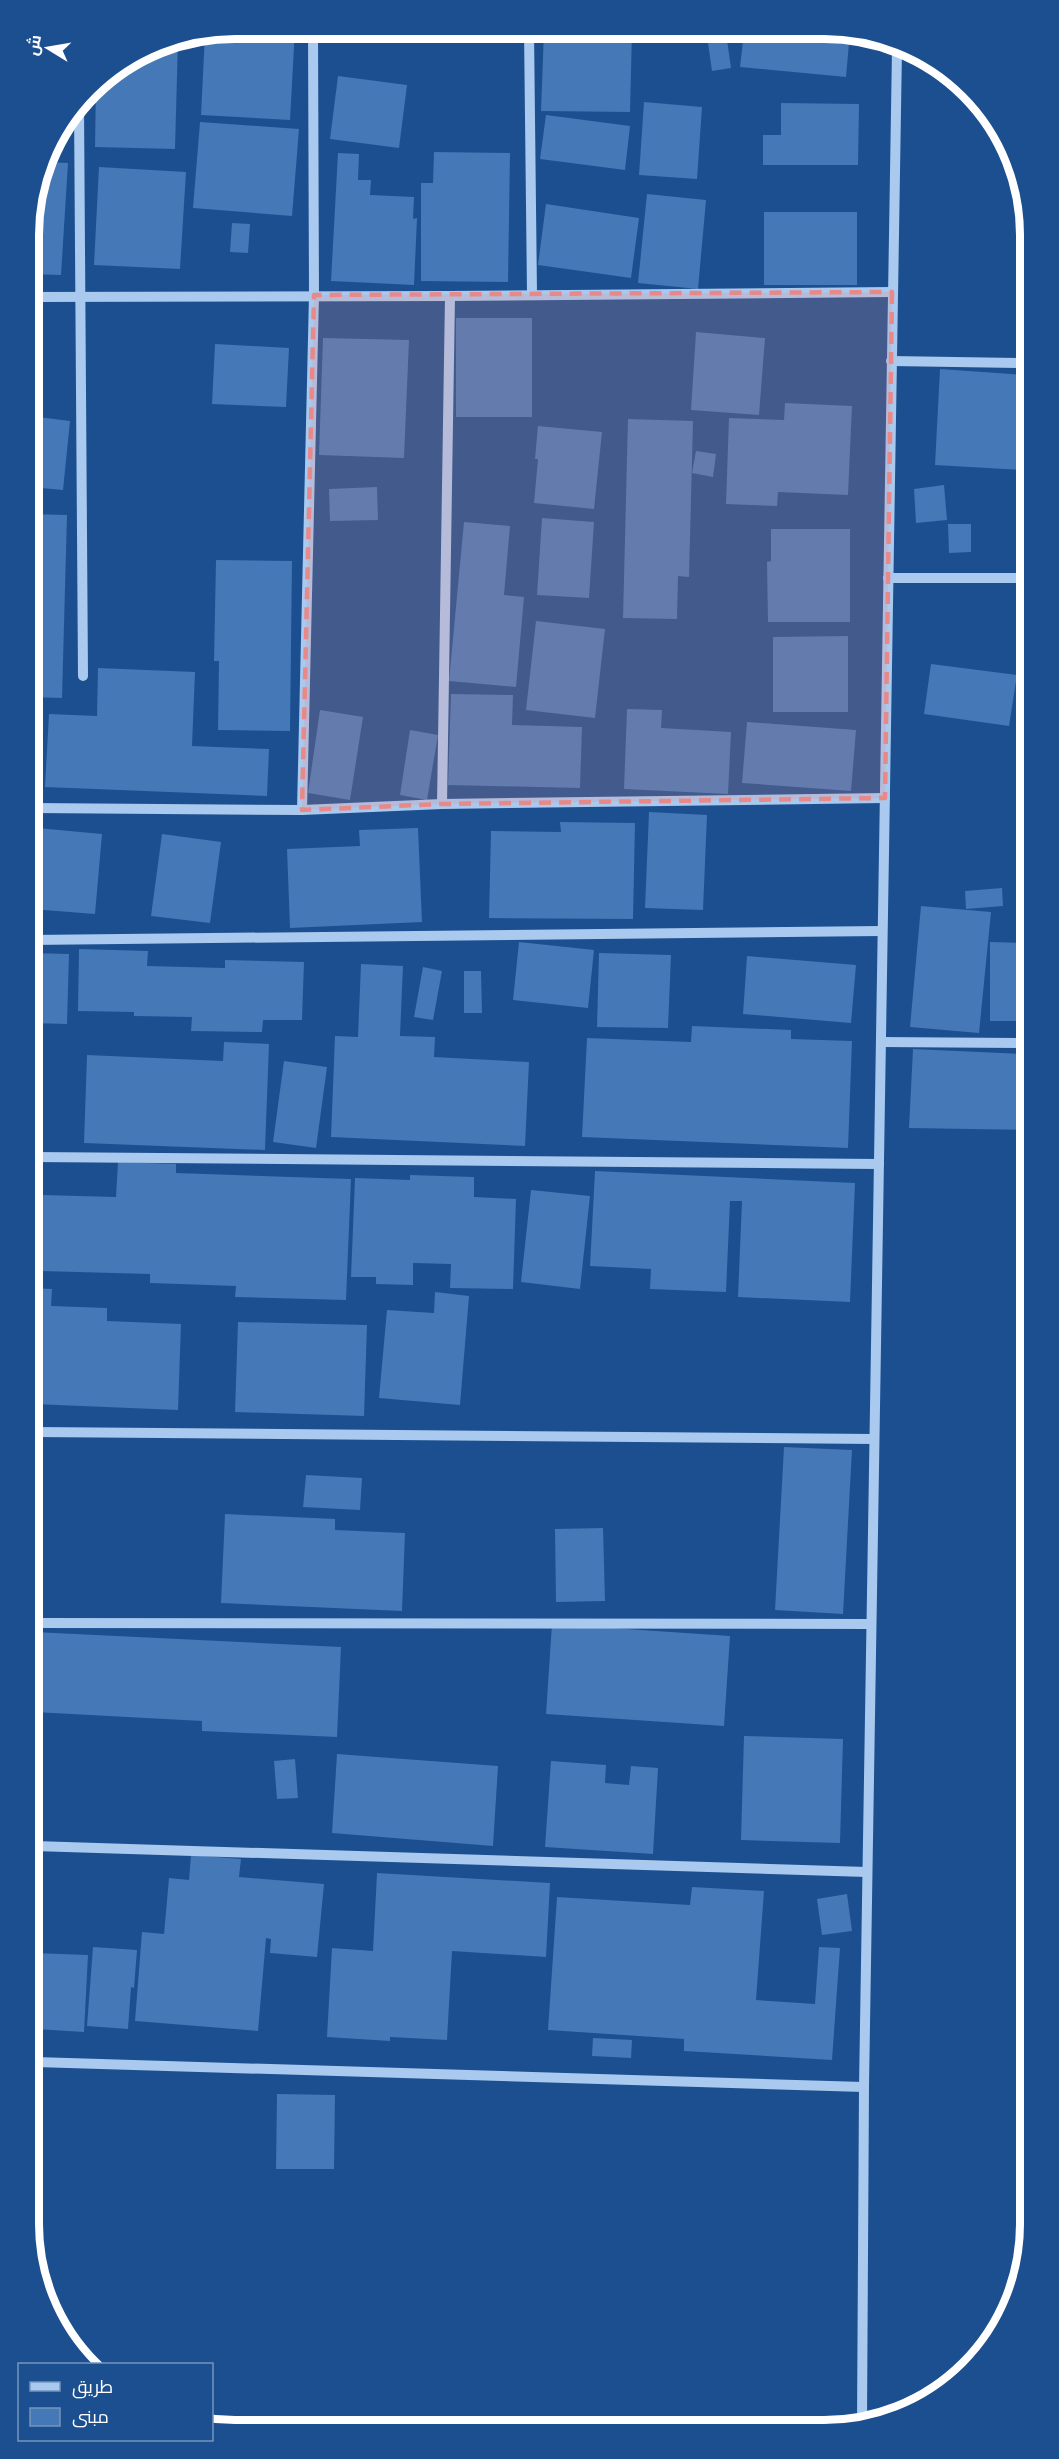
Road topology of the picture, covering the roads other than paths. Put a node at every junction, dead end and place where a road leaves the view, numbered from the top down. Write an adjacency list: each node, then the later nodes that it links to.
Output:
1 (313, 39): 7 (street)
2 (529, 39): 6 (street)
3 (897, 53): 5 (street)
4 (79, 117): 10 (street)
5 (892, 292): 6 (street); 11 (street)
6 (532, 294): 8 (street)
7 (314, 296): 8 (street); 10 (street); 19 (street)
8 (450, 296): 17 (street)
9 (39, 297): 10 (street)
10 (80, 297): 15 (street)
11 (891, 362): 12 (street); 13 (street)
12 (1020, 363)
13 (888, 578): 14 (street); 16 (street)
14 (1020, 578)
15 (84, 676)
16 (885, 798): 17 (street); 20 (street)
17 (442, 804): 19 (street)
18 (39, 808): 19 (street)
19 (302, 810)
20 (882, 931): 21 (street); 22 (street)
21 (39, 940)
22 (881, 1042): 23 (street); 25 (street)
23 (1020, 1043)
24 (39, 1157): 25 (street)
25 (879, 1164): 27 (street)
26 (39, 1432): 27 (street)
27 (874, 1439): 29 (street)
28 (39, 1623): 29 (street)
29 (871, 1624): 31 (street)
30 (39, 1846): 31 (street)
31 (867, 1872): 33 (street)
32 (39, 2062): 33 (street)
33 (864, 2087): 34 (street)
34 (862, 2415)

